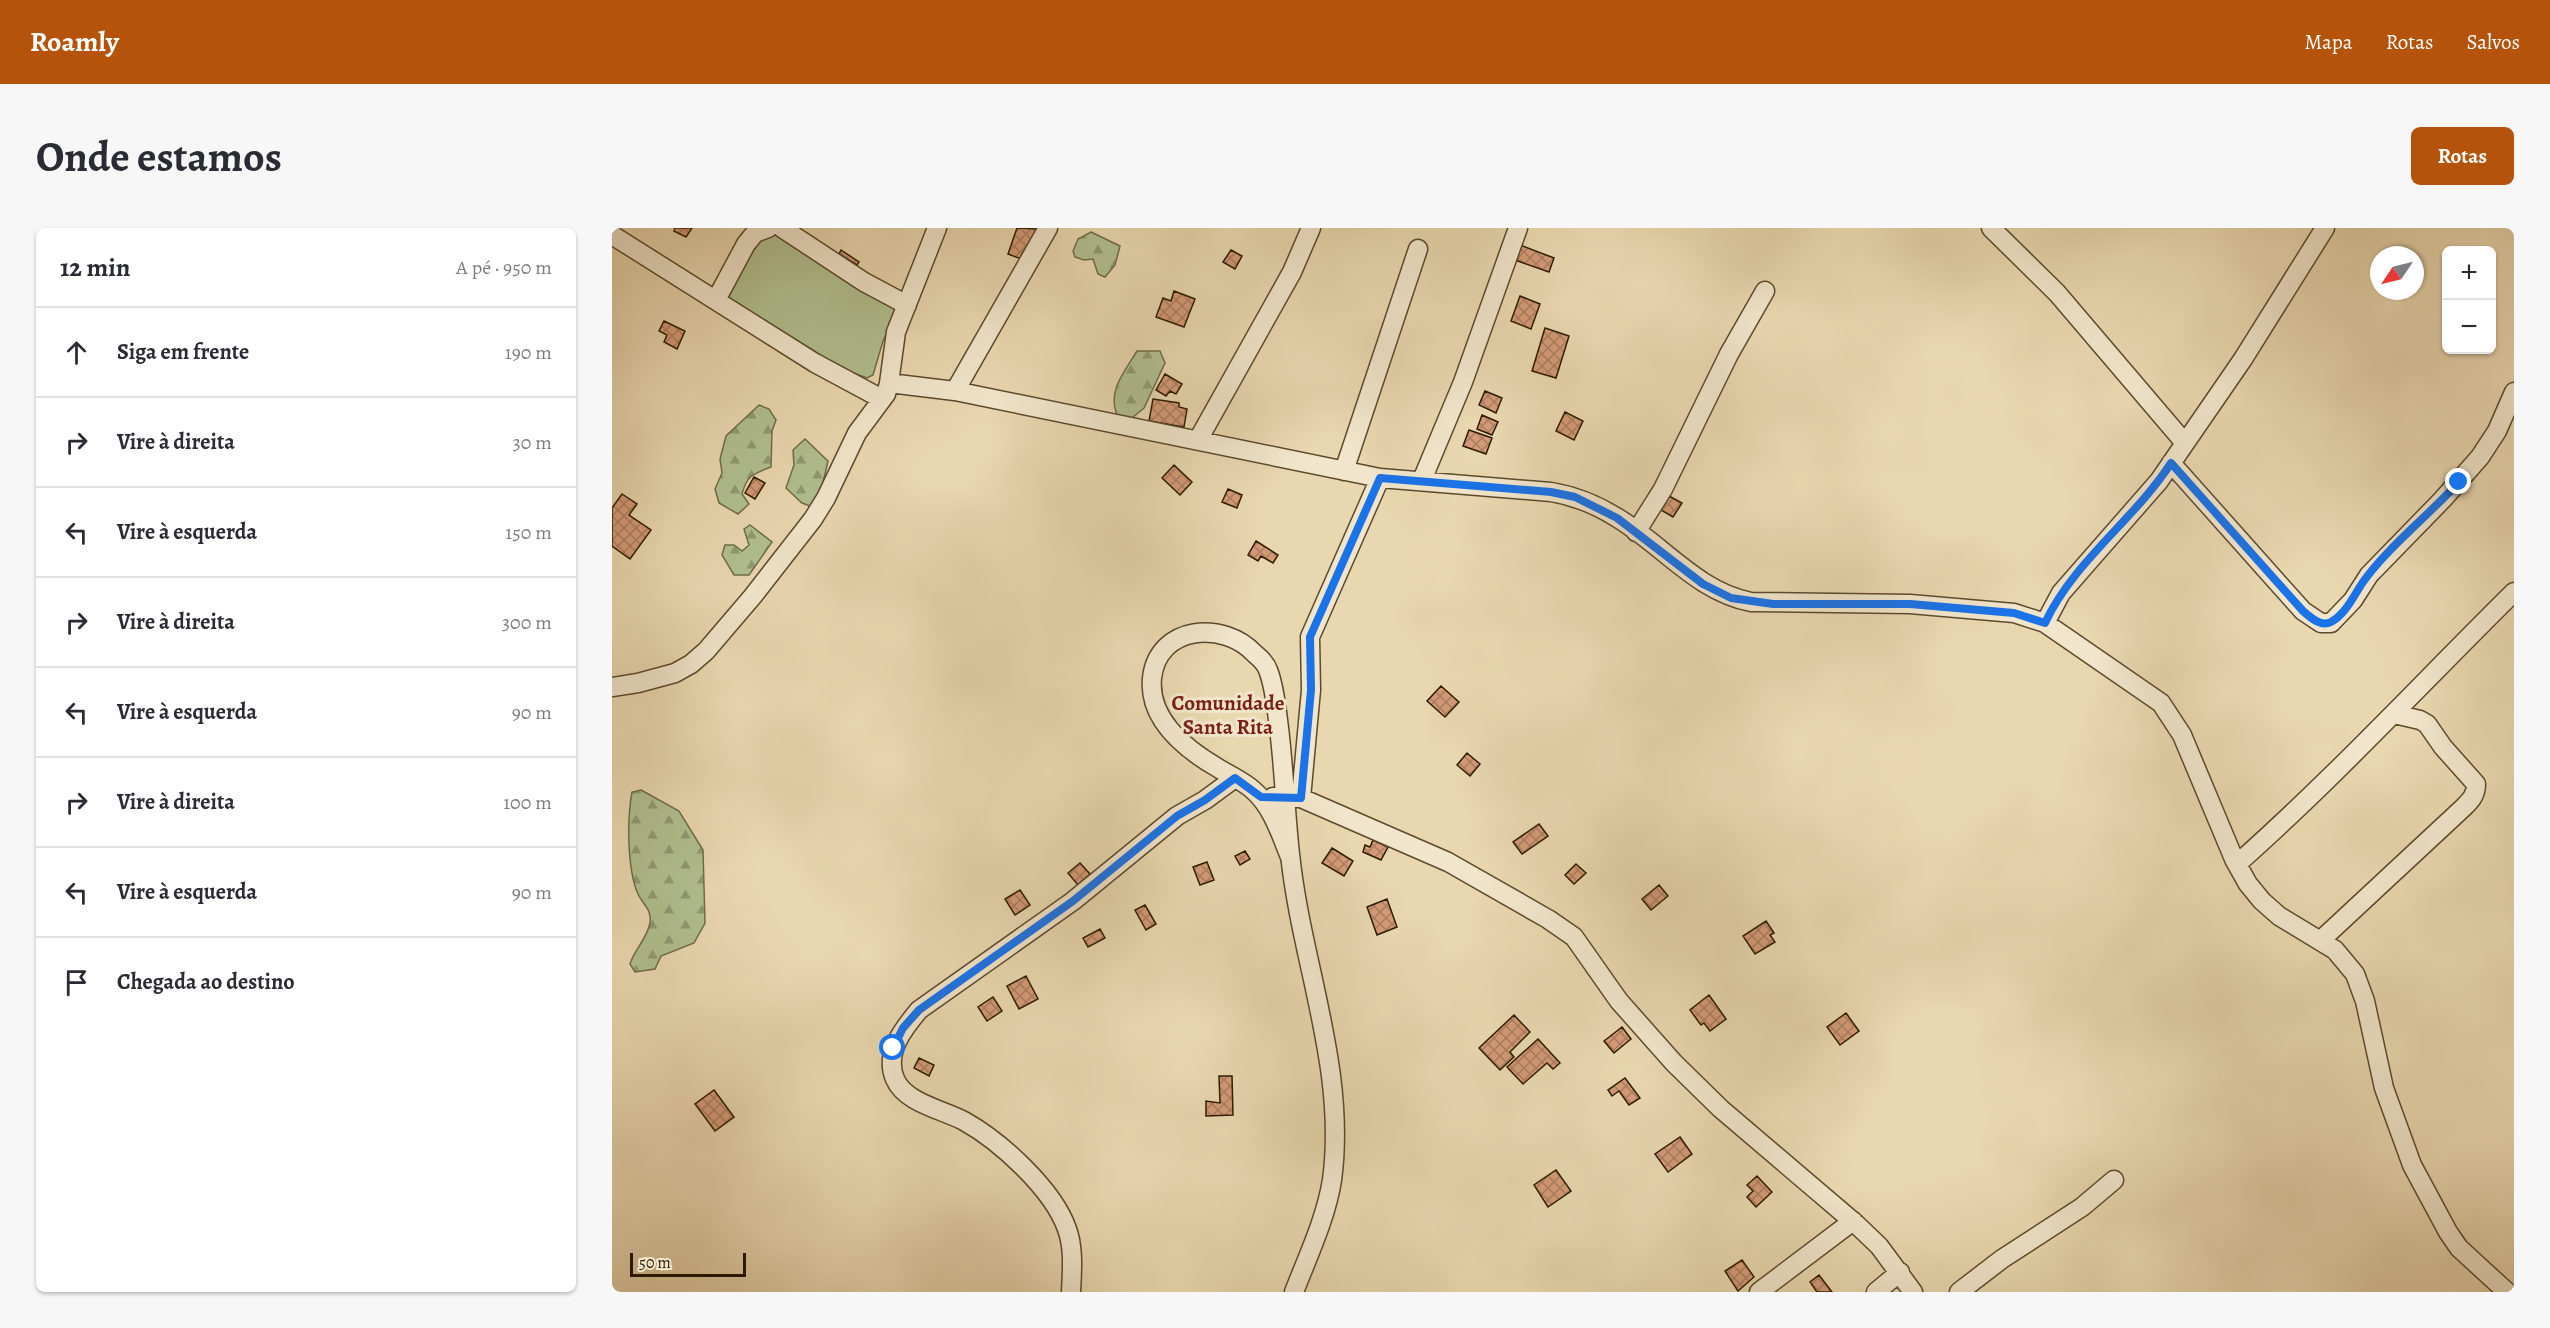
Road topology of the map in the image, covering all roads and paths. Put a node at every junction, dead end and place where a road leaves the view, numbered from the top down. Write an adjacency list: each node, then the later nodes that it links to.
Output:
1 (768, 228): 12 (street)
2 (782, 228): 13 (street)
3 (937, 228): 13 (street)
4 (1048, 228): 15 (street)
5 (1311, 228): 17 (street)
6 (1518, 228): 22 (street)
7 (1991, 228): 18 (street)
8 (2325, 228): 18 (street)
9 (612, 235): 12 (street)
10 (1418, 249): 20 (street)
11 (1765, 291): 23 (street)
12 (716, 300): 14 (street)
13 (907, 305): 14 (street)
14 (886, 391): 15 (street); 26 (street)
15 (955, 391): 17 (street)
16 (2514, 392): 19 (street)
17 (1198, 440): 20 (street)
18 (2184, 442): 19 (street)
19 (2171, 463): 25 (street)
20 (1344, 471): 21 (street)
21 (1380, 478): 22 (street); 30 (street)
22 (1422, 480): 23 (street)
23 (1636, 532): 25 (street)
24 (2514, 592): 27 (street)
25 (2045, 623): 32 (street)
26 (612, 687)
27 (2394, 714): 32 (street); 33 (street)
28 (1235, 778): 29 (street); 30 (street); 37 (street)
29 (1261, 797): 30 (street); 31 (street)
30 (1293, 797): 31 (street); 35 (street)
31 (1290, 857): 38 (street)
32 (2236, 864): 33 (street)
33 (2320, 940): 43 (street)
34 (2114, 1180): 42 (street)
35 (1853, 1221): 36 (street); 39 (street)
36 (1900, 1272): 40 (street); 41 (street)
37 (1071, 1292)
38 (1294, 1292)
39 (1760, 1292)
40 (1876, 1292)
41 (1914, 1292)
42 (1959, 1292)
43 (2507, 1292)

